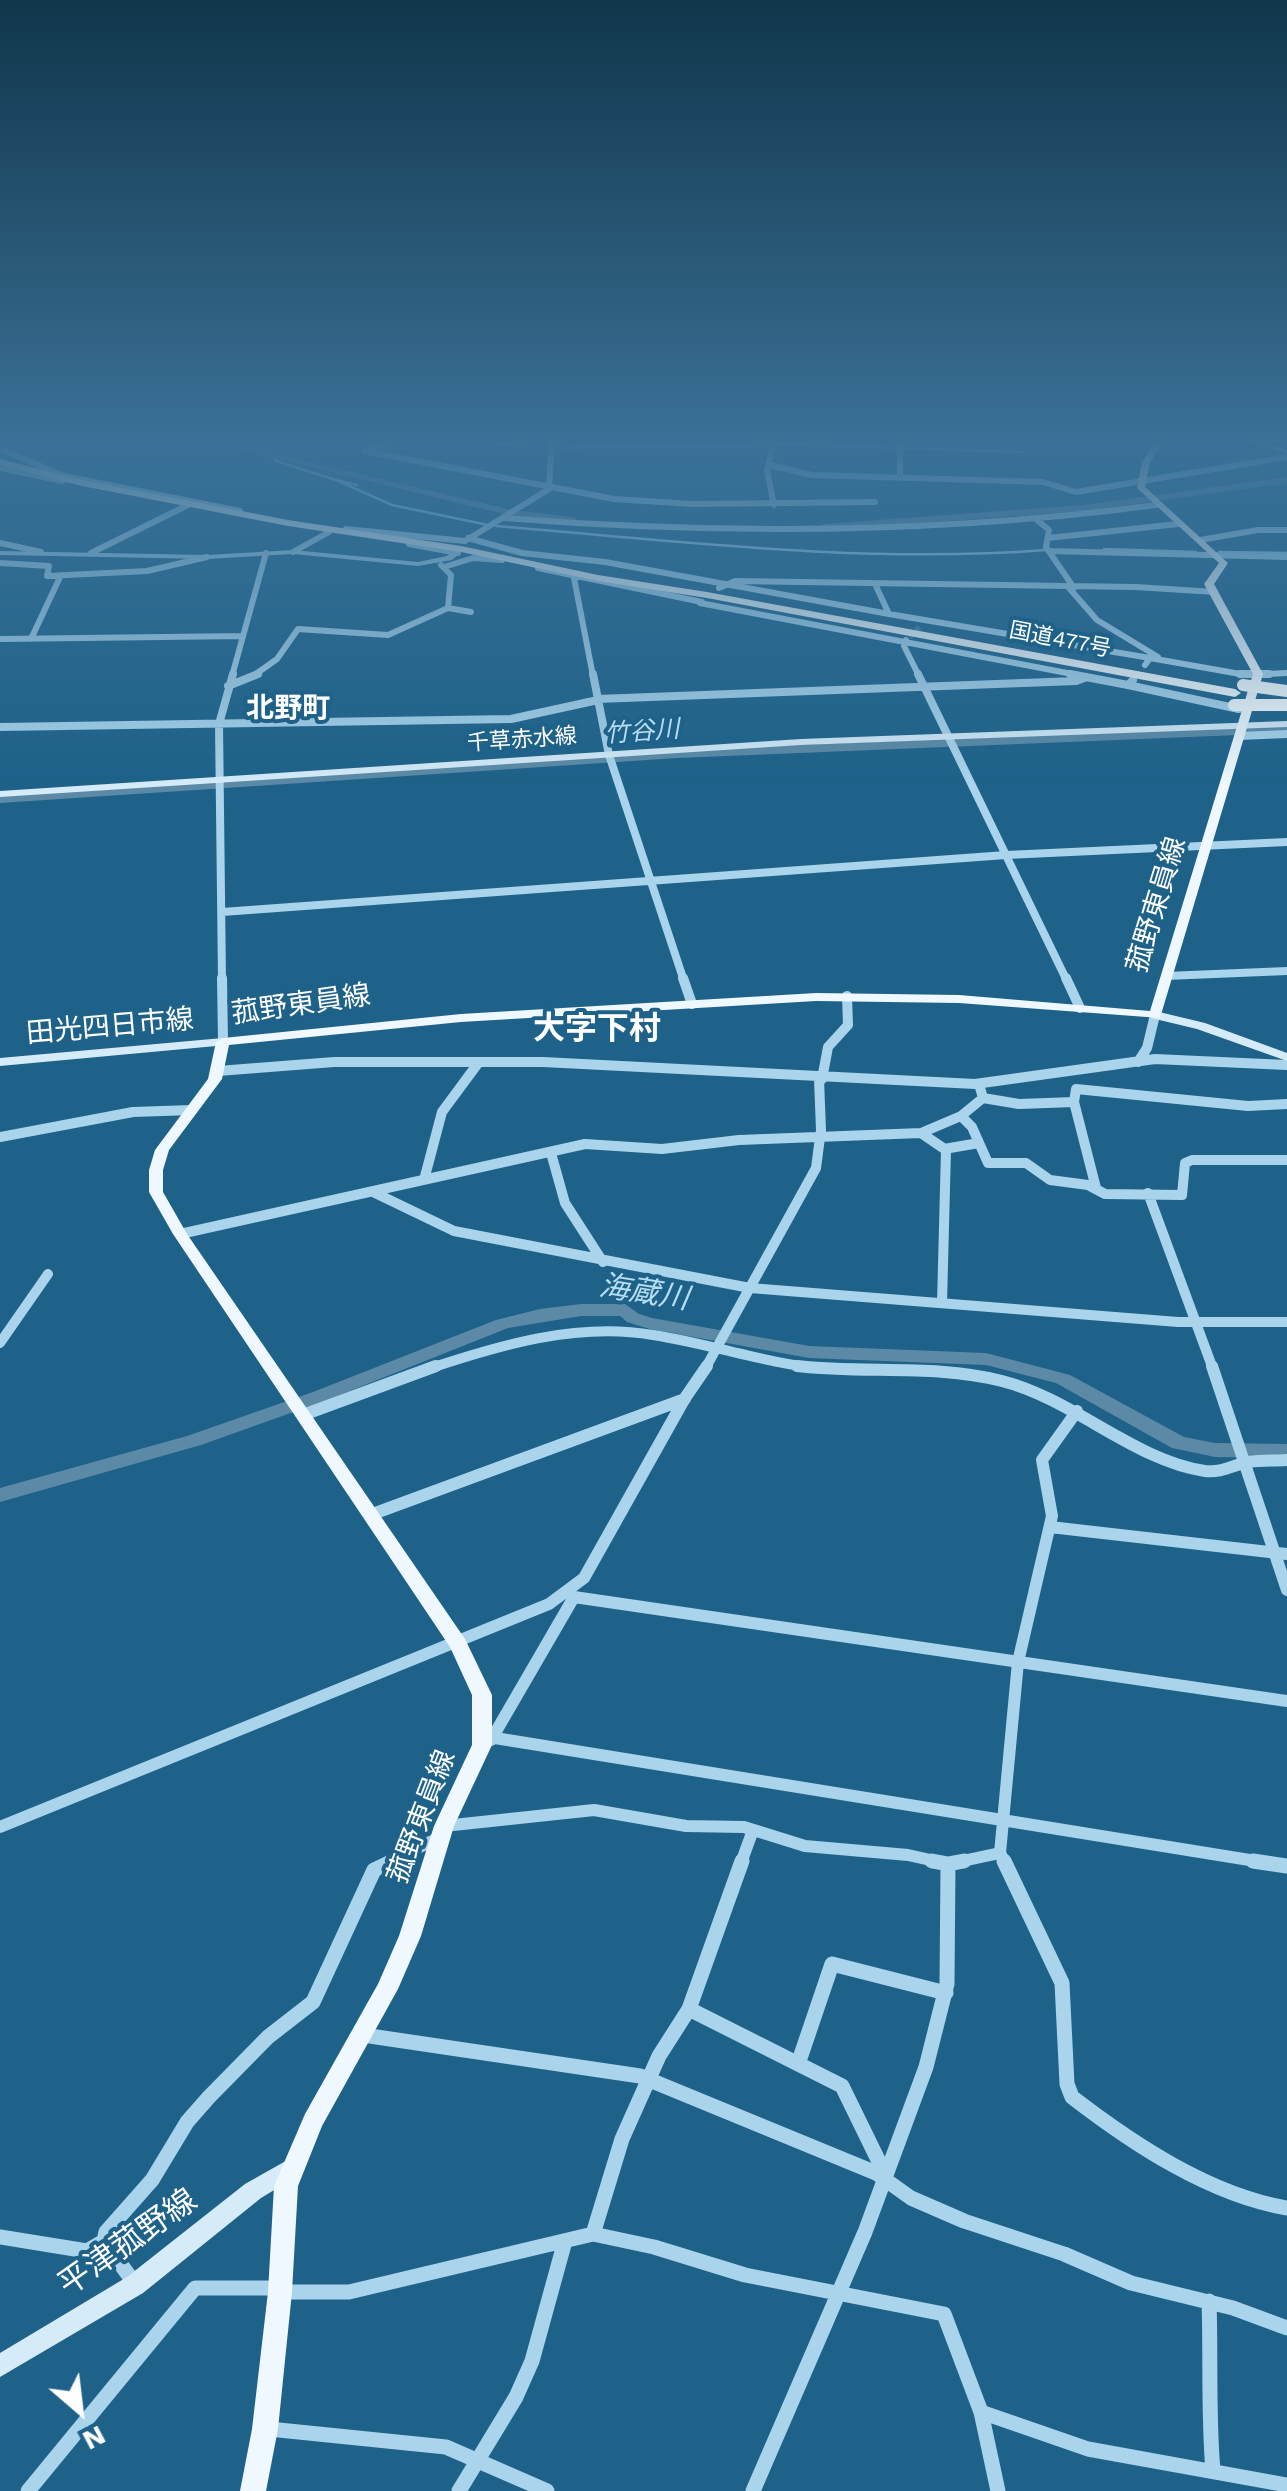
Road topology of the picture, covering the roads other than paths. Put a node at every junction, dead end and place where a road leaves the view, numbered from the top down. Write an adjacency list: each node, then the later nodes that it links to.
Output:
1 (31, 552): 10 (street)
2 (53, 552): 11 (street)
3 (286, 552): 12 (street)
4 (294, 552): 17 (street)
5 (455, 552): 17 (street)
6 (493, 552): 31 (highway)
7 (516, 552): 21 (street)
8 (1049, 552): 22 (street)
9 (1174, 552): 13 (street)
10 (0, 553)
11 (91, 553): 14 (street)
12 (266, 553): 14 (street); 27 (street)
13 (1216, 553): 15 (street); 23 (main road)
14 (207, 557): 18 (street)
15 (1287, 557)
16 (0, 563): 18 (street)
17 (440, 565): 19 (street); 24 (street)
18 (61, 576): 28 (street)
19 (574, 578): 30 (street); 40 (street)
20 (875, 584): 21 (street); 22 (street); 26 (street)
21 (722, 586): 26 (street)
22 (1072, 588): 23 (street); 32 (street)
23 (1216, 592): 34 (main road)
24 (448, 608): 25 (street); 36 (street)
25 (472, 612)
26 (888, 614): 32 (street)
27 (243, 636): 28 (street); 36 (street)
28 (31, 639): 29 (street)
29 (0, 640)
30 (907, 640): 35 (street); 37 (street)
31 (959, 641): 39 (highway); 39 (highway)
32 (1163, 660): 34 (street)
33 (1287, 673): 34 (street)
34 (1258, 674): 41 (street); 42 (main road, 菰野東員線)
35 (1087, 677): 37 (street); 42 (street)
36 (228, 686): 43 (street)
37 (924, 687): 40 (street); 48 (street)
38 (1287, 692): 39 (highway, bridge)
39 (1237, 694): 41 (highway, bridge)
40 (597, 700): 43 (street); 49 (street)
41 (1287, 706)
42 (1248, 711): 46 (main road, 菰野東員線)
43 (219, 724): 45 (street); 50 (street)
44 (1287, 724): 46 (main road, 千草赤水線)
45 (0, 727)
46 (1241, 730): 47 (street); 48 (main road, 千草赤水線); 53 (main road, 菰野東員線)
47 (1287, 734)
48 (951, 741): 49 (main road, 千草赤水線); 54 (street)
49 (610, 760): 50 (main road, 千草赤水線); 55 (street)
50 (221, 784): 51 (main road, 千草赤水線); 56 (street)
51 (0, 794)
52 (1287, 842): 53 (street)
53 (1206, 846): 54 (street); 58 (main road, 菰野東員線)
54 (1006, 855): 55 (street); 61 (street)
55 (651, 880): 56 (street); 60 (street)
56 (222, 912): 63 (street)
57 (1287, 971): 58 (street)
58 (1166, 976): 62 (main road, 菰野東員線)
59 (847, 996): 60 (main road, 菰野東員線); 61 (main road, 菰野東員線); 70 (street)
60 (692, 1004): 63 (main road, 菰野東員線)
61 (1080, 1008): 62 (main road, 菰野東員線)
62 (1155, 1015): 64 (main road); 67 (street)
63 (224, 1042): 65 (main road, 田光四日市線); 69 (main road, 菰野東員線)
64 (1287, 1057)
65 (0, 1062)
66 (479, 1062): 69 (street); 70 (street); 84 (street)
67 (1138, 1062): 68 (street); 71 (street)
68 (1287, 1064)
69 (218, 1071): 75 (main road, 菰野東員線)
70 (821, 1079): 71 (street); 79 (street)
71 (979, 1084): 72 (street)
72 (983, 1098): 73 (street); 76 (street)
73 (1074, 1102): 74 (street); 85 (street)
74 (1287, 1104)
75 (192, 1110): 78 (street); 88 (main road, 菰野東員線)
76 (961, 1116): 77 (street); 80 (street)
77 (921, 1132): 79 (street); 81 (street)
78 (0, 1137)
79 (819, 1139): 82 (street); 91 (street)
80 (979, 1143): 81 (street); 85 (street)
81 (944, 1149): 92 (street)
82 (551, 1153): 84 (street); 89 (street)
83 (1287, 1160): 87 (street)
84 (424, 1180): 86 (street)
85 (1096, 1188): 87 (street)
86 (373, 1192): 88 (street); 89 (street)
87 (1148, 1194): 94 (street)
88 (180, 1234): 99 (main road, 菰野東員線)
89 (602, 1262): 91 (street)
90 (48, 1274): 95 (street)
91 (750, 1288): 92 (street); 96 (street)
92 (942, 1303): 94 (street)
93 (1287, 1322): 94 (street)
94 (1195, 1323): 100 (street)
95 (0, 1342)
96 (720, 1345): 97 (street); 98 (street); 99 (street)
97 (686, 1398): 102 (street); 106 (street)
98 (1077, 1411): 100 (street); 103 (street)
99 (301, 1413): 102 (main road, 菰野東員線)
100 (1245, 1460): 101 (street); 104 (street)
101 (1287, 1460)
102 (370, 1515): 107 (main road, 菰野東員線)
103 (1050, 1526): 104 (street); 108 (street)
104 (1280, 1553): 105 (street)
105 (1287, 1590)
106 (571, 1594): 107 (street); 108 (street); 110 (street)
107 (458, 1644): 110 (main road, 菰野東員線); 112 (street)
108 (1018, 1662): 109 (street); 111 (street)
109 (1287, 1701)
110 (489, 1742): 111 (street); 114 (main road, 菰野東員線)
111 (1004, 1820): 115 (street); 117 (street)
112 (0, 1826)
113 (753, 1830): 114 (street); 116 (street); 119 (street)
114 (442, 1832): 120 (main road, 菰野東員線); 128 (street)
115 (1000, 1853): 116 (street); 125 (street)
116 (948, 1864): 118 (street)
117 (1287, 1866)
118 (946, 1994): 121 (street); 124 (street)
119 (689, 2009): 121 (street); 122 (street)
120 (363, 2035): 122 (street); 123 (main road, 菰野東員線)
121 (798, 2064): 124 (street)
122 (649, 2080): 124 (street); 126 (street)
123 (291, 2168): 130 (main road, 平津菰野線); 131 (main road, 菰野東員線)
124 (883, 2176): 132 (street); 133 (street)
125 (1287, 2208)
126 (593, 2234): 129 (street); 132 (street)
127 (0, 2237): 128 (street)
128 (104, 2241): 130 (street)
129 (565, 2242): 131 (street); 138 (street)
130 (136, 2285): 135 (main road, 平津菰野線)
131 (280, 2290): 137 (main road, 菰野東員線); 141 (street)
132 (838, 2293): 136 (street); 145 (street)
133 (1209, 2301): 134 (street); 139 (street)
134 (1287, 2328)
135 (5, 2361)
136 (981, 2412): 139 (street); 146 (street)
137 (265, 2429): 138 (street); 142 (main road, 菰野東員線)
138 (478, 2458): 143 (street); 144 (street)
139 (1213, 2471): 140 (street)
140 (1287, 2484)
141 (28, 2491)
142 (253, 2491)
143 (459, 2491)
144 (548, 2491)
145 (753, 2491)
146 (998, 2491)

